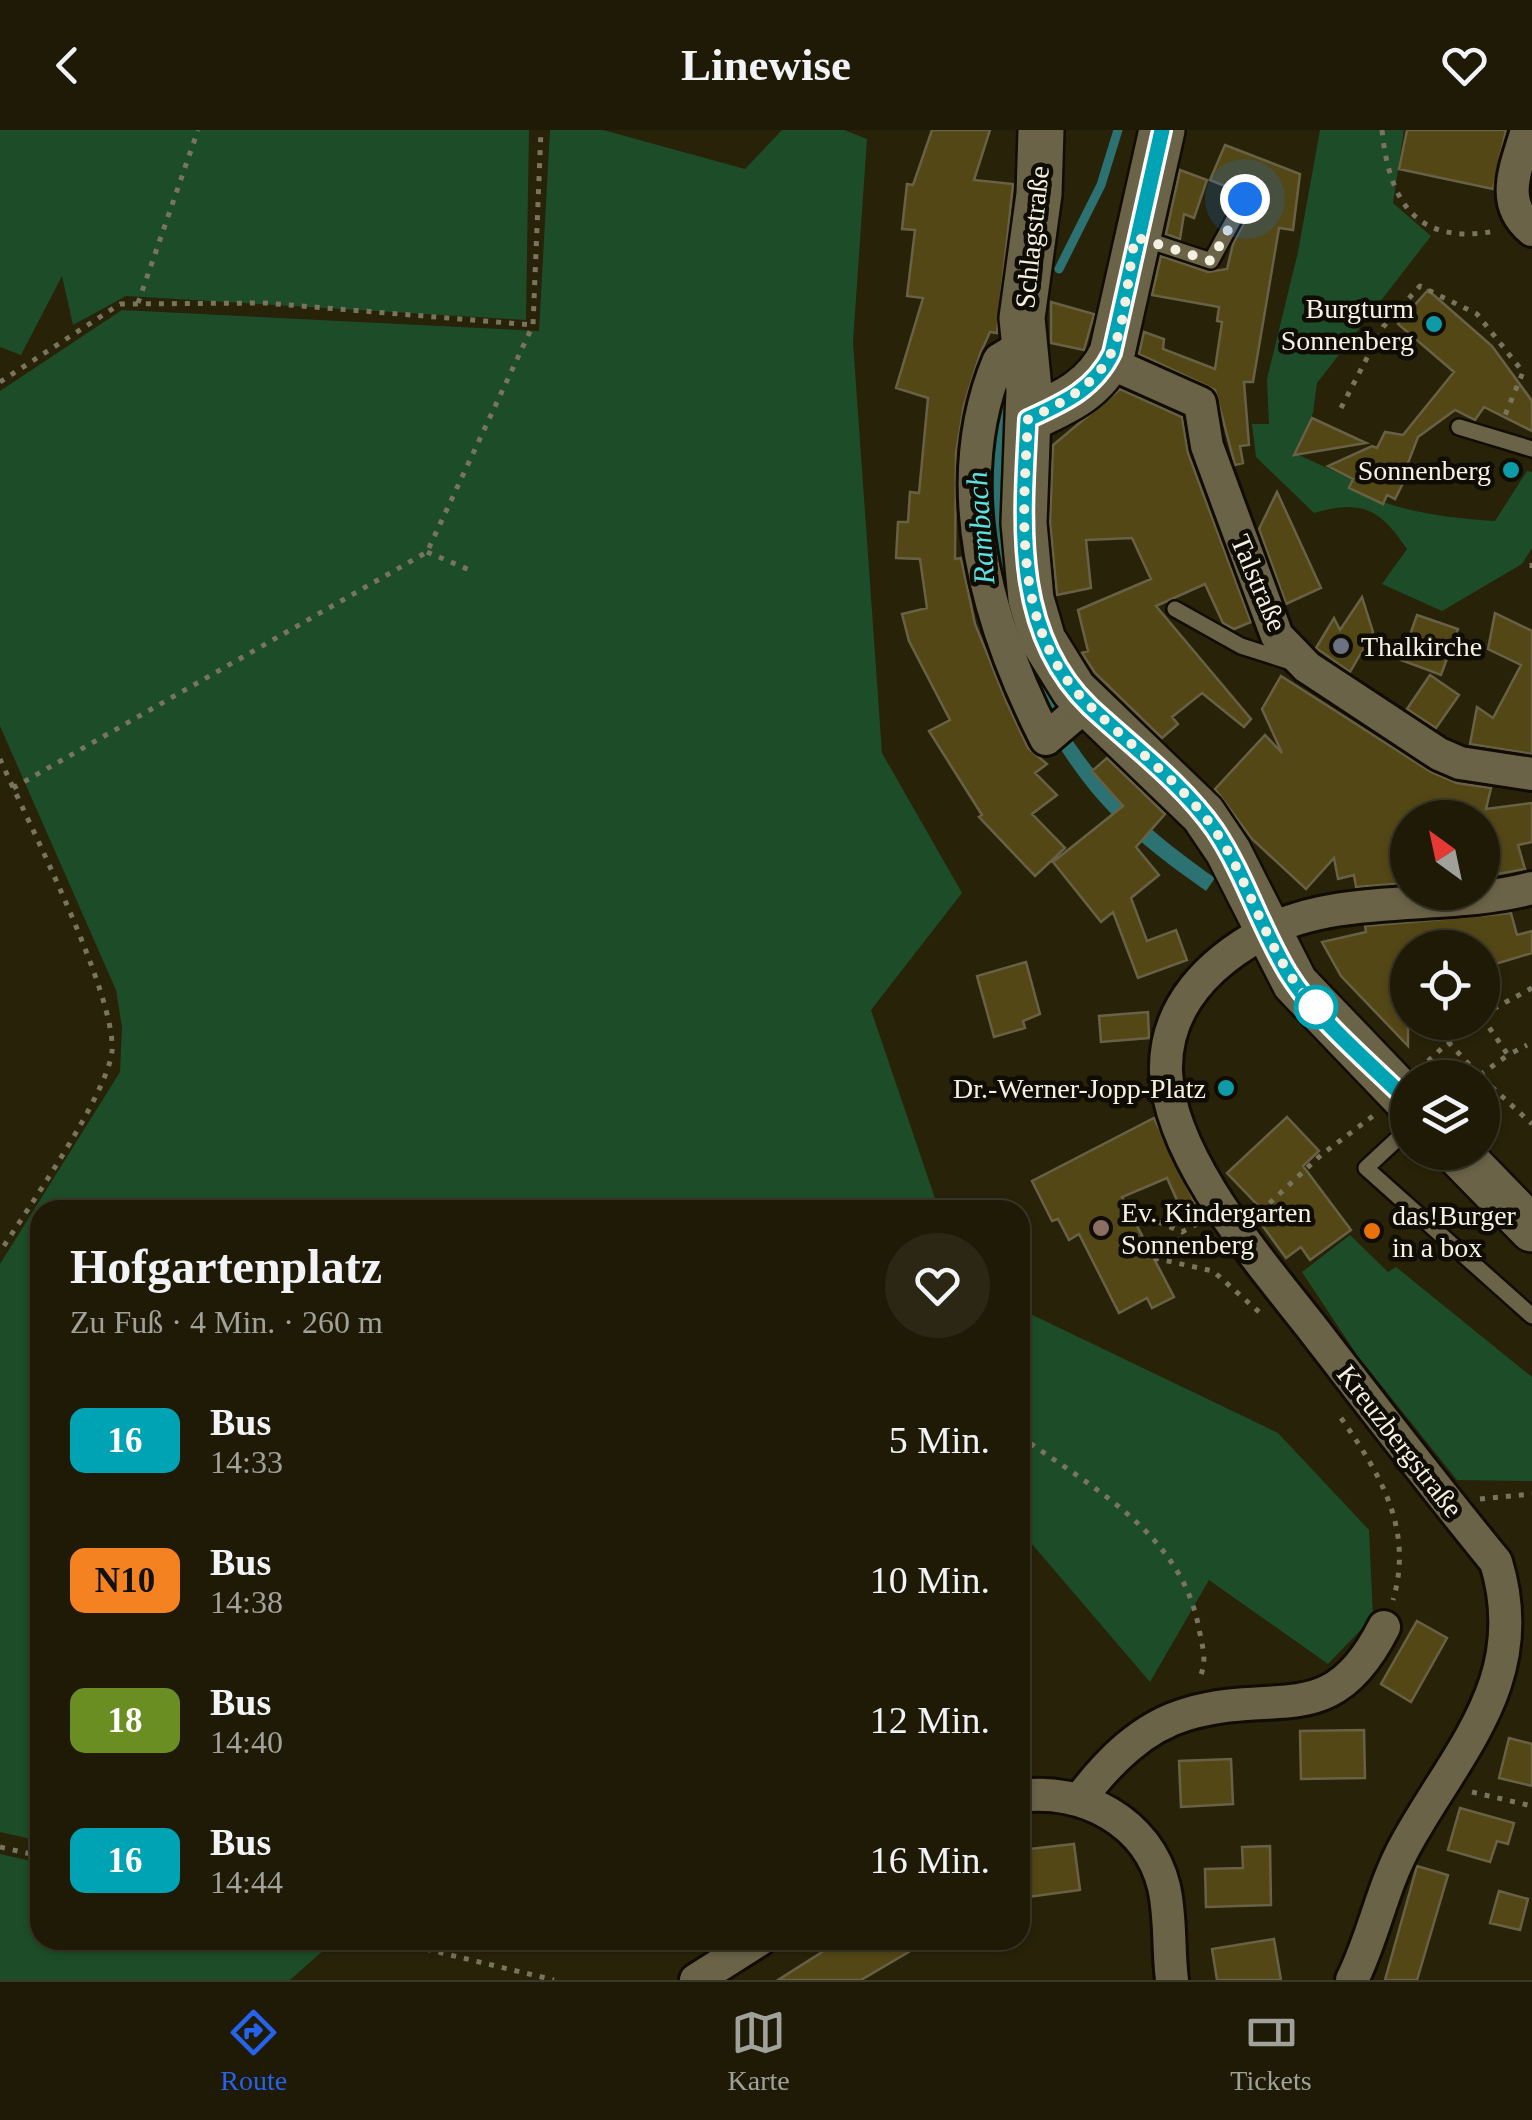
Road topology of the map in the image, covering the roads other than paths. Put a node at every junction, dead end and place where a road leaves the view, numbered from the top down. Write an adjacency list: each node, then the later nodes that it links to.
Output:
1 (1041, 130): 7 (main road, Schlagstraße)
2 (1162, 130): 6 (main road)
3 (1527, 130): 5 (street)
4 (1245, 199): 6 (lane)
5 (1527, 226)
6 (1135, 237): 8 (main road)
7 (1024, 345): 9 (main road, Schlagstraße); 14 (street)
8 (1108, 362): 9 (main road); 13 (street, Talstraße)
9 (1028, 419): 14 (main road, Schlagstraße)
10 (1459, 427): 11 (lane)
11 (1532, 449)
12 (1175, 608): 13 (lane)
13 (1307, 667): 15 (street, Talstraße)
14 (1087, 704): 17 (main road, Schlagstraße)
15 (1532, 774)
16 (1532, 888): 17 (street, Kreuzbergstraße)
17 (1267, 931): 18 (main road, Schlagstraße); 29 (street, Kreuzbergstraße)
18 (1390, 1107)
19 (1390, 1145): 22 (lane)
20 (1474, 1170): 21 (main road)
21 (1532, 1230)
22 (1532, 1316)
23 (1384, 1627): 25 (street)
24 (1030, 1796): 25 (street)
25 (1080, 1799): 28 (street)
26 (743, 1950): 27 (street)
27 (696, 1980)
28 (1172, 1980)
29 (1352, 1980)

